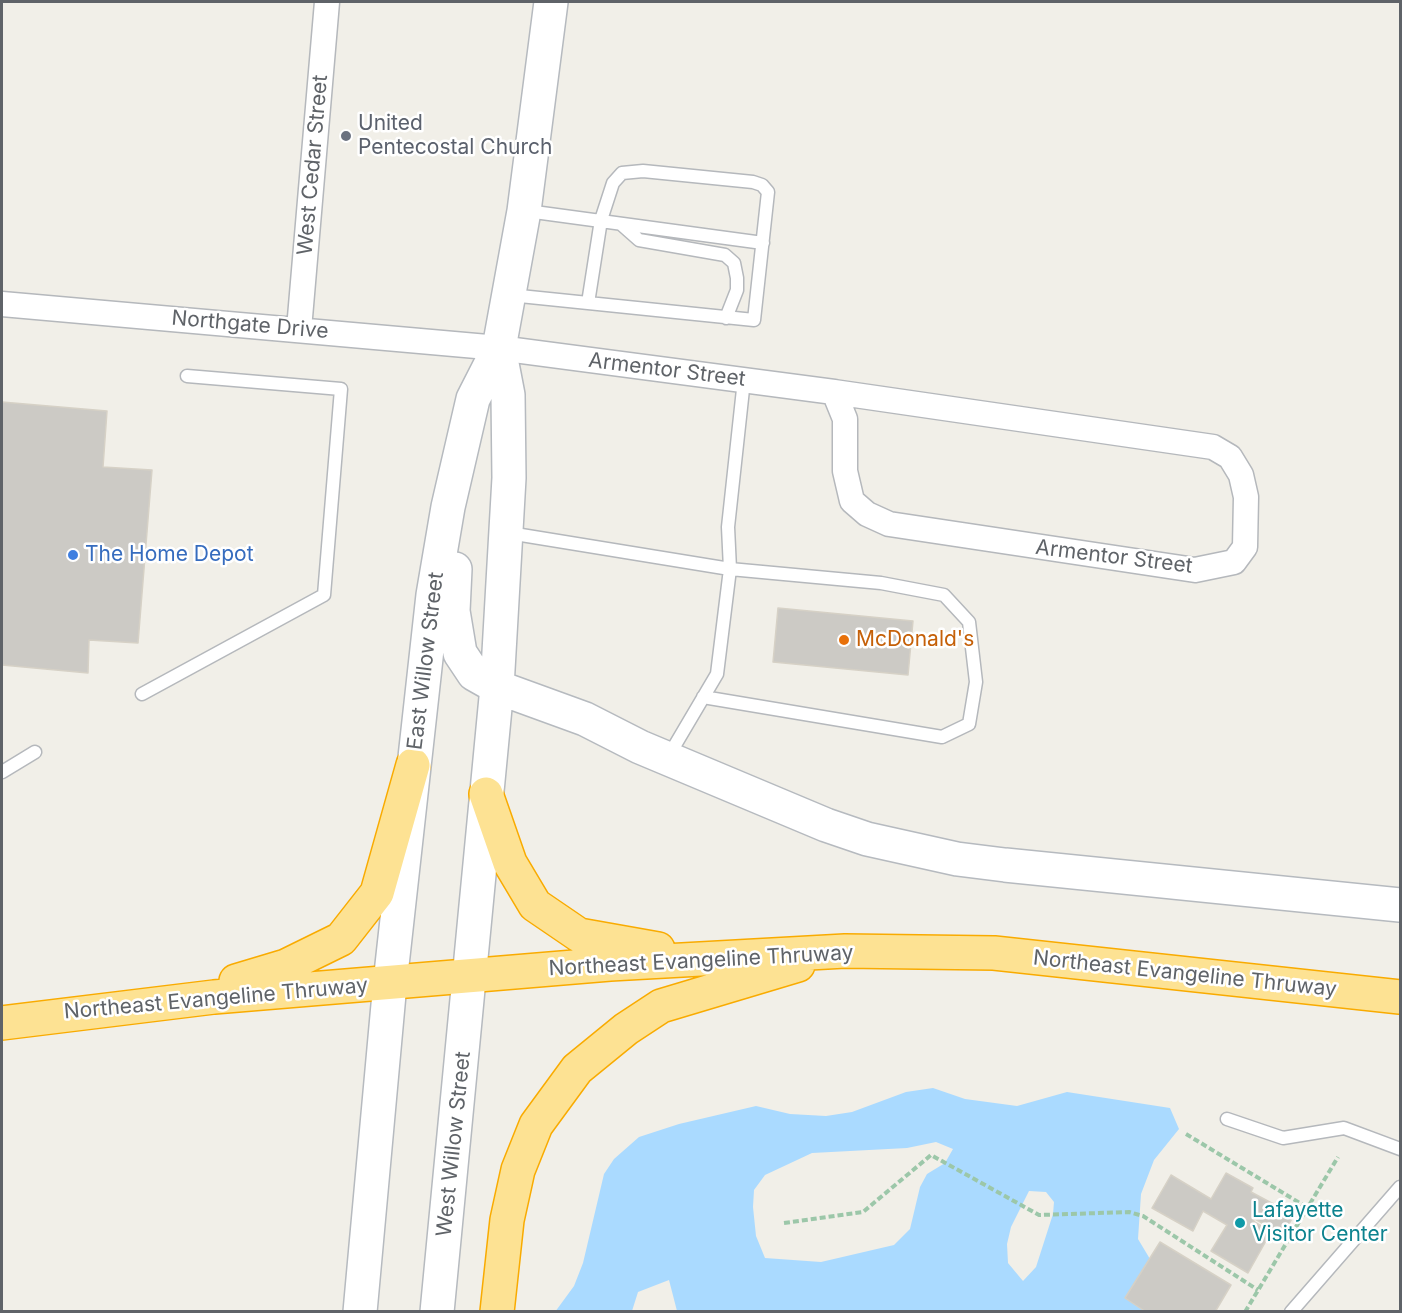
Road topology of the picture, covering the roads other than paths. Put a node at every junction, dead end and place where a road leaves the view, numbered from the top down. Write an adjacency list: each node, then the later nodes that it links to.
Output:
1 (327, 2): 11 (street, West Cedar Street)
2 (551, 2): 3 (main road, East Willow Street)
3 (524, 211): 4 (lane); 7 (main road, East Willow Street)
4 (601, 220): 5 (lane); 6 (lane); 8 (lane)
5 (622, 225): 6 (lane); 10 (lane)
6 (763, 243): 10 (lane)
7 (509, 295): 8 (lane); 12 (main road, East Willow Street)
8 (588, 303): 10 (lane)
9 (2, 304): 11 (street, Northgate Drive)
10 (726, 318)
11 (299, 329): 12 (street, Northgate Drive)
12 (499, 348): 14 (street, Armentor Street); 16 (main road, East Willow Street); 17 (main road, East Willow Street)
13 (187, 376): 20 (lane)
14 (744, 380): 15 (street, Armentor Street); 18 (lane)
15 (834, 392): 15 (street, Armentor Street)
16 (448, 507): 19 (main road); 24 (main road, East Willow Street)
17 (506, 532): 18 (lane); 19 (main road, East Willow Street)
18 (730, 569): 21 (lane); 21 (lane)
19 (496, 687): 23 (main road); 26 (main road, East Willow Street)
20 (142, 694)
21 (703, 697): 23 (lane)
22 (35, 752): 25 (lane)
23 (667, 758): 27 (main road)
24 (413, 765): 31 (main road, East Willow Street); 33 (highway)
25 (2, 772)
26 (486, 794): 29 (highway); 30 (main road, East Willow Street)
27 (1401, 905)
28 (845, 951): 29 (highway, Northeast Evangeline Thruway); 32 (highway, Northeast Evangeline Thruway); 40 (highway)
29 (704, 958): 30 (highway, Northeast Evangeline Thruway)
30 (470, 976): 31 (highway, Northeast Evangeline Thruway); 39 (main road, West Willow Street)
31 (390, 983): 33 (highway, Northeast Evangeline Thruway); 38 (main road)
32 (1401, 997)
33 (170, 1001): 34 (highway, Northeast Evangeline Thruway)
34 (2, 1023)
35 (1227, 1119): 36 (lane)
36 (1401, 1149)
37 (1401, 1187): 41 (lane)
38 (360, 1311)
39 (437, 1311)
40 (497, 1311)
41 (1291, 1311)

